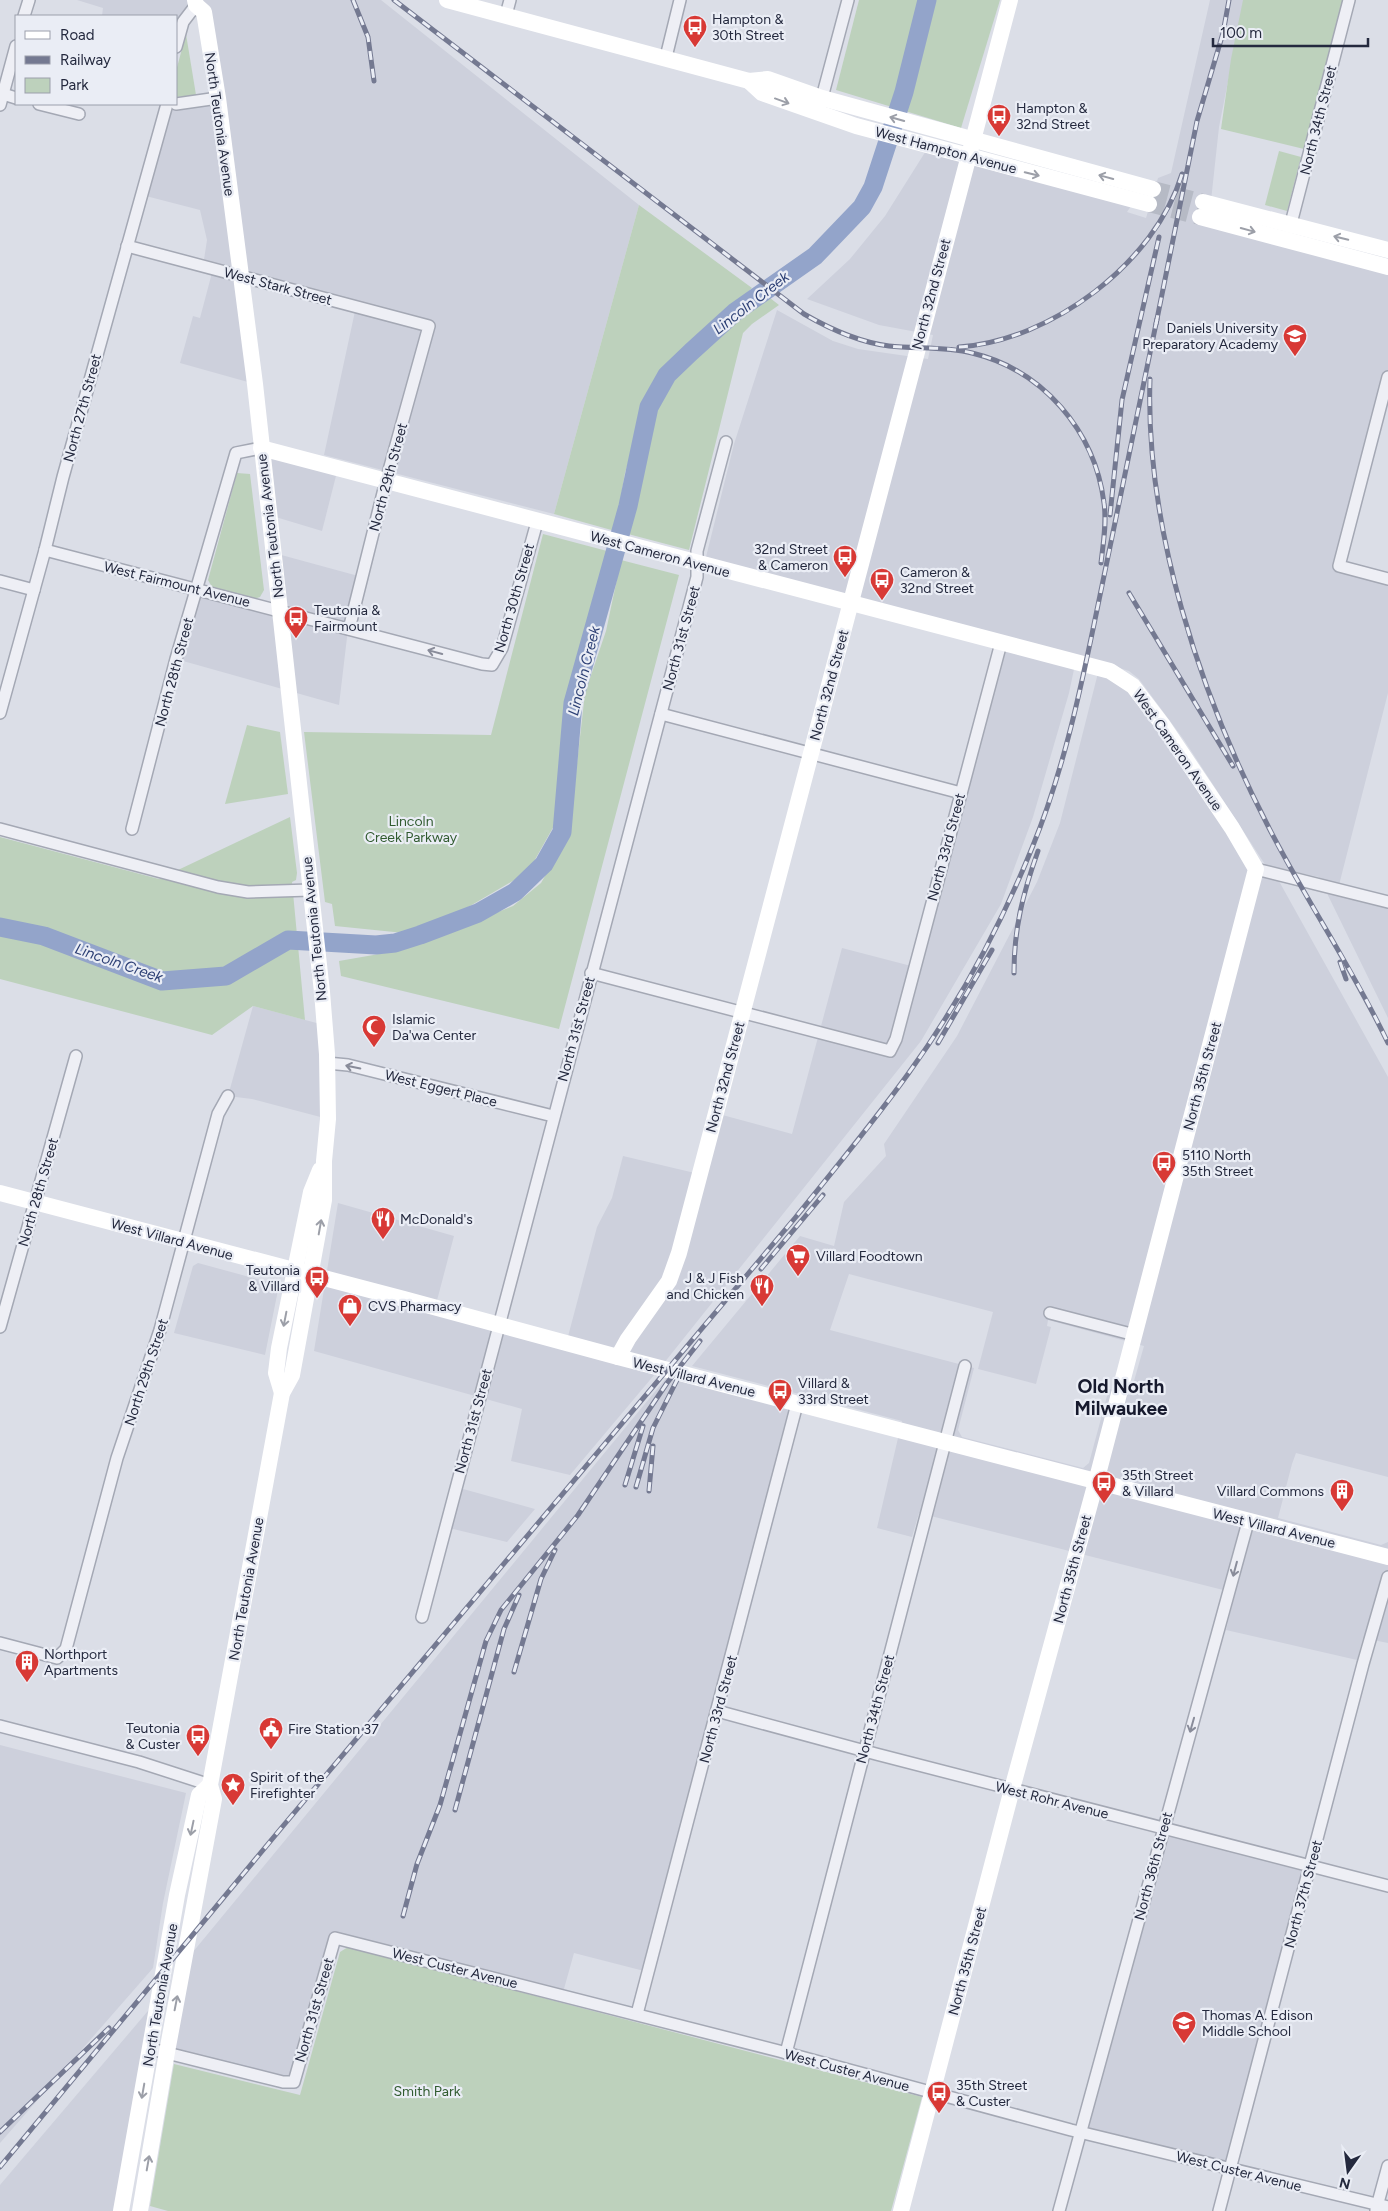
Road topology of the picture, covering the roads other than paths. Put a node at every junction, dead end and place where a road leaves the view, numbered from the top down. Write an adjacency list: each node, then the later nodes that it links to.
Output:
1 (29, 0): 9 (street)
2 (447, 0): 8 (street, West Hampton Avenue)
3 (680, 0): 12 (street)
4 (848, 0): 16 (street)
5 (1010, 0): 23 (street, North 32nd Street)
6 (1349, 0): 26 (street, North 34th Street)
7 (201, 4): 10 (street); 15 (street, North Teutonia Avenue)
8 (508, 8): 12 (street, West Hampton Avenue)
9 (24, 15)
10 (178, 40)
11 (15, 50): 17 (street)
12 (666, 57): 13 (street, West Hampton Avenue)
13 (749, 81): 16 (street, West Hampton Avenue); 22 (street, West Hampton Avenue, one-way to 22)
14 (15, 98): 17 (street)
15 (218, 98): 18 (street, North 27th Street); 30 (street, North Teutonia Avenue)
16 (822, 98): 22 (street); 23 (street, West Hampton Avenue, one-way to 16)
17 (2, 100)
18 (178, 103)
19 (43, 105): 21 (street)
20 (172, 105): 27 (street, North 27th Street)
21 (79, 114)
22 (818, 114): 24 (street, West Hampton Avenue)
23 (972, 141): 24 (street, North 32nd Street); 24 (street, West Hampton Avenue, one-way to 23)
24 (967, 157): 43 (street, North 32nd Street)
25 (1202, 210): 26 (street)
26 (1289, 233): 28 (street, one-way to 26); 29 (street)
27 (127, 246): 30 (street, West Stark Street); 37 (street, North 27th Street)
28 (1388, 250)
29 (1388, 267)
30 (240, 276): 31 (street, West Stark Street); 34 (street, North Teutonia Avenue)
31 (429, 326): 35 (street, North 29th Street)
32 (1388, 377): 39 (street)
33 (726, 442): 38 (street, North 31st Street)
34 (261, 448): 35 (street, West Cameron Avenue); 41 (street, North 28th Street); 44 (street, North Teutonia Avenue)
35 (386, 481): 36 (street, West Cameron Avenue); 45 (street, North 29th Street)
36 (537, 522): 38 (street, West Cameron Avenue); 47 (street, North 30th Street)
37 (45, 550): 41 (street, West Fairmount Avenue); 42 (street, North 27th Street)
38 (698, 563): 43 (street, West Cameron Avenue); 49 (street, North 31st Street)
39 (1388, 579)
40 (0, 581): 42 (street)
41 (196, 589): 44 (street, West Fairmount Avenue); 53 (street, North 28th Street)
42 (34, 590): 48 (street, North 27th Street)
43 (850, 604): 46 (street, West Cameron Avenue); 50 (street, North 32nd Street)
44 (280, 610): 45 (street, West Fairmount Avenue); 55 (street, North Teutonia Avenue)
45 (349, 629): 47 (street, West Fairmount Avenue, one-way to 45)
46 (1002, 643): 51 (street, North 33rd Street); 54 (street, West Cameron Avenue)
47 (482, 664)
48 (0, 713)
49 (661, 714): 50 (street); 57 (street, North 31st Street)
50 (811, 754): 51 (street); 58 (street, North 32nd Street)
51 (961, 793): 58 (street, North 33rd Street)
52 (0, 828): 55 (street)
53 (132, 829)
54 (1256, 869): 56 (street); 72 (street, North 35th Street)
55 (310, 894): 60 (street, North Teutonia Avenue)
56 (1388, 902)
57 (591, 973): 58 (street); 62 (street, North 31st Street)
58 (741, 1014): 73 (street, North 32nd Street)
59 (76, 1056): 65 (street, North 28th Street)
60 (327, 1063): 62 (street, West Eggert Place, one-way to 60); 63 (street, North Teutonia Avenue)
61 (228, 1096): 66 (street, North 29th Street)
62 (553, 1116): 70 (street, North 31st Street)
63 (324, 1161): 67 (street, North Teutonia Avenue); 68 (street, North Teutonia Avenue, one-way to 63)
64 (0, 1193): 65 (street, West Villard Avenue)
65 (36, 1203): 66 (street, West Villard Avenue); 71 (street, North 28th Street)
66 (185, 1242): 67 (street, West Villard Avenue); 83 (street, North 29th Street)
67 (294, 1271): 68 (street, West Villard Avenue); 75 (street, North Teutonia Avenue, one-way to 75)
68 (311, 1275): 70 (street, West Villard Avenue); 75 (street, North Teutonia Avenue)
69 (1050, 1313): 72 (street)
70 (499, 1326): 73 (street, West Villard Avenue); 82 (street, North 31st Street)
71 (0, 1327)
72 (1135, 1335): 78 (street, North 35th Street)
73 (618, 1358): 76 (street, West Villard Avenue)
74 (965, 1366): 77 (street, North 34th Street)
75 (282, 1393): 87 (street, North Teutonia Avenue)
76 (797, 1404): 77 (street, West Villard Avenue); 84 (street, North 33rd Street)
77 (945, 1441): 78 (street, West Villard Avenue); 86 (street, North 34th Street)
78 (1096, 1482): 79 (street, West Villard Avenue); 88 (street, North 35th Street)
79 (1248, 1522): 80 (street, West Villard Avenue); 89 (street, North 36th Street, one-way to 89)
80 (1388, 1557)
81 (1388, 1577): 90 (street, North 37th Street)
82 (422, 1617)
83 (0, 1643)
84 (717, 1711): 86 (street, West Rohr Avenue); 93 (street, North 33rd Street)
85 (0, 1726): 87 (street)
86 (864, 1751): 88 (street, West Rohr Avenue); 95 (street, North 34th Street)
87 (210, 1785): 94 (street, North Teutonia Avenue)
88 (1012, 1789): 89 (street, West Rohr Avenue); 96 (street, North 35th Street)
89 (1163, 1828): 90 (street, West Rohr Avenue); 97 (street, North 36th Street)
90 (1311, 1867): 91 (street, West Rohr Avenue); 99 (street, North 37th Street)
91 (1388, 1886)
92 (335, 1938): 93 (street, West Custer Avenue); 94 (street, North 31st Street)
93 (637, 2014): 95 (street, West Custer Avenue)
94 (159, 2051): 100 (street, North Teutonia Avenue, one-way to 100); 102 (street, North Teutonia Avenue, one-way to 94)
95 (786, 2053): 96 (street, West Custer Avenue)
96 (933, 2094): 97 (street, West Custer Avenue); 103 (street, North 35th Street)
97 (1080, 2132): 99 (street, West Custer Avenue); 104 (street, North 36th Street)
98 (1388, 2166): 101 (street)
99 (1230, 2170): 101 (street, West Custer Avenue); 105 (street, North 37th Street)
100 (122, 2208): 102 (street)
101 (1381, 2208)
102 (142, 2210)
103 (901, 2211)
104 (1059, 2211)
105 (1219, 2211)

